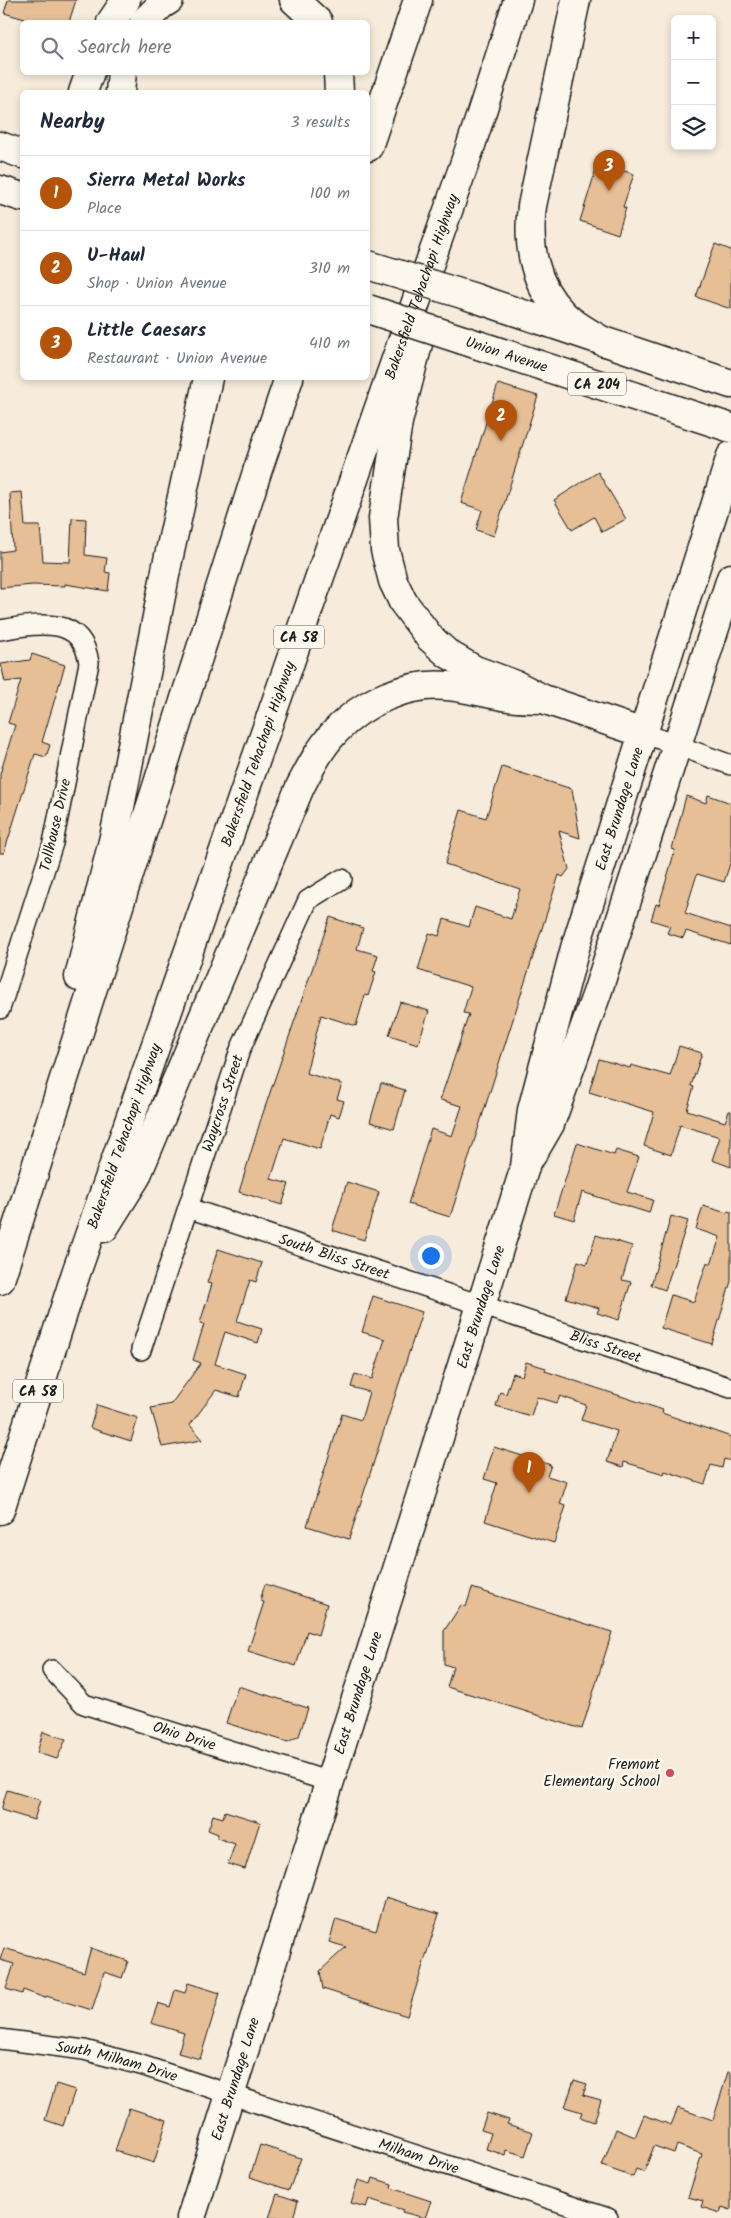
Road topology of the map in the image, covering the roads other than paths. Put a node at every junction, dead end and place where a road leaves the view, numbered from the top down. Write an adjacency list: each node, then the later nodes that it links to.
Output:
1 (126, 0): 7 (main road)
2 (170, 0): 8 (main road)
3 (294, 0): 9 (main road)
4 (418, 0): 16 (main road)
5 (518, 0): 17 (main road, Bakersfield Tehachapi Highway / CA 58)
6 (576, 0): 24 (main road)
7 (112, 20)
8 (146, 20)
9 (316, 20)
10 (89, 75): 13 (main road)
11 (122, 75): 14 (main road)
12 (338, 75): 15 (main road)
13 (84, 90)
14 (120, 90)
15 (340, 90)
16 (370, 141)
17 (471, 145): 34 (main road); 43 (main road, Bakersfield Tehachapi Highway / CA 58)
18 (0, 146): 19 (main road)
19 (20, 153)
20 (0, 190): 21 (main road)
21 (20, 197)
22 (370, 266): 24 (main road, CA 204, bridge)
23 (370, 310): 29 (main road, Union Avenue / CA 204, bridge)
24 (604, 342): 28 (main road, CA 204)
25 (208, 380): 42 (main road)
26 (280, 380): 31 (main road)
27 (288, 380): 31 (main road)
28 (731, 384)
29 (731, 428)
30 (731, 456): 35 (main road, East Brundage Lane)
31 (257, 472): 42 (main road)
32 (731, 578): 36 (main road, East Brundage Lane)
33 (0, 630): 39 (street, Tollhouse Drive)
34 (543, 700): 35 (main road); 43 (main road)
35 (643, 733): 36 (street); 40 (main road, East Brundage Lane)
36 (678, 745): 37 (street); 40 (main road, East Brundage Lane)
37 (731, 765)
38 (342, 879): 41 (street, Waycross Street)
39 (0, 1009)
40 (525, 1167): 45 (main road, East Brundage Lane)
41 (188, 1208): 45 (street, South Bliss Street); 46 (street, Waycross Street)
42 (19, 1220): 44 (main road)
43 (76, 1273): 48 (main road, Bakersfield Tehachapi Highway / CA 58)
44 (0, 1280)
45 (482, 1304): 47 (street, Bliss Street); 50 (main road, East Brundage Lane)
46 (141, 1350)
47 (731, 1388)
48 (0, 1510)
49 (52, 1670): 50 (street, Ohio Drive)
50 (330, 1782): 52 (main road, East Brundage Lane)
51 (0, 2039): 52 (street, South Milham Drive)
52 (230, 2094): 53 (main road, East Brundage Lane); 54 (street, Milham Drive)
53 (192, 2218)
54 (608, 2218)

